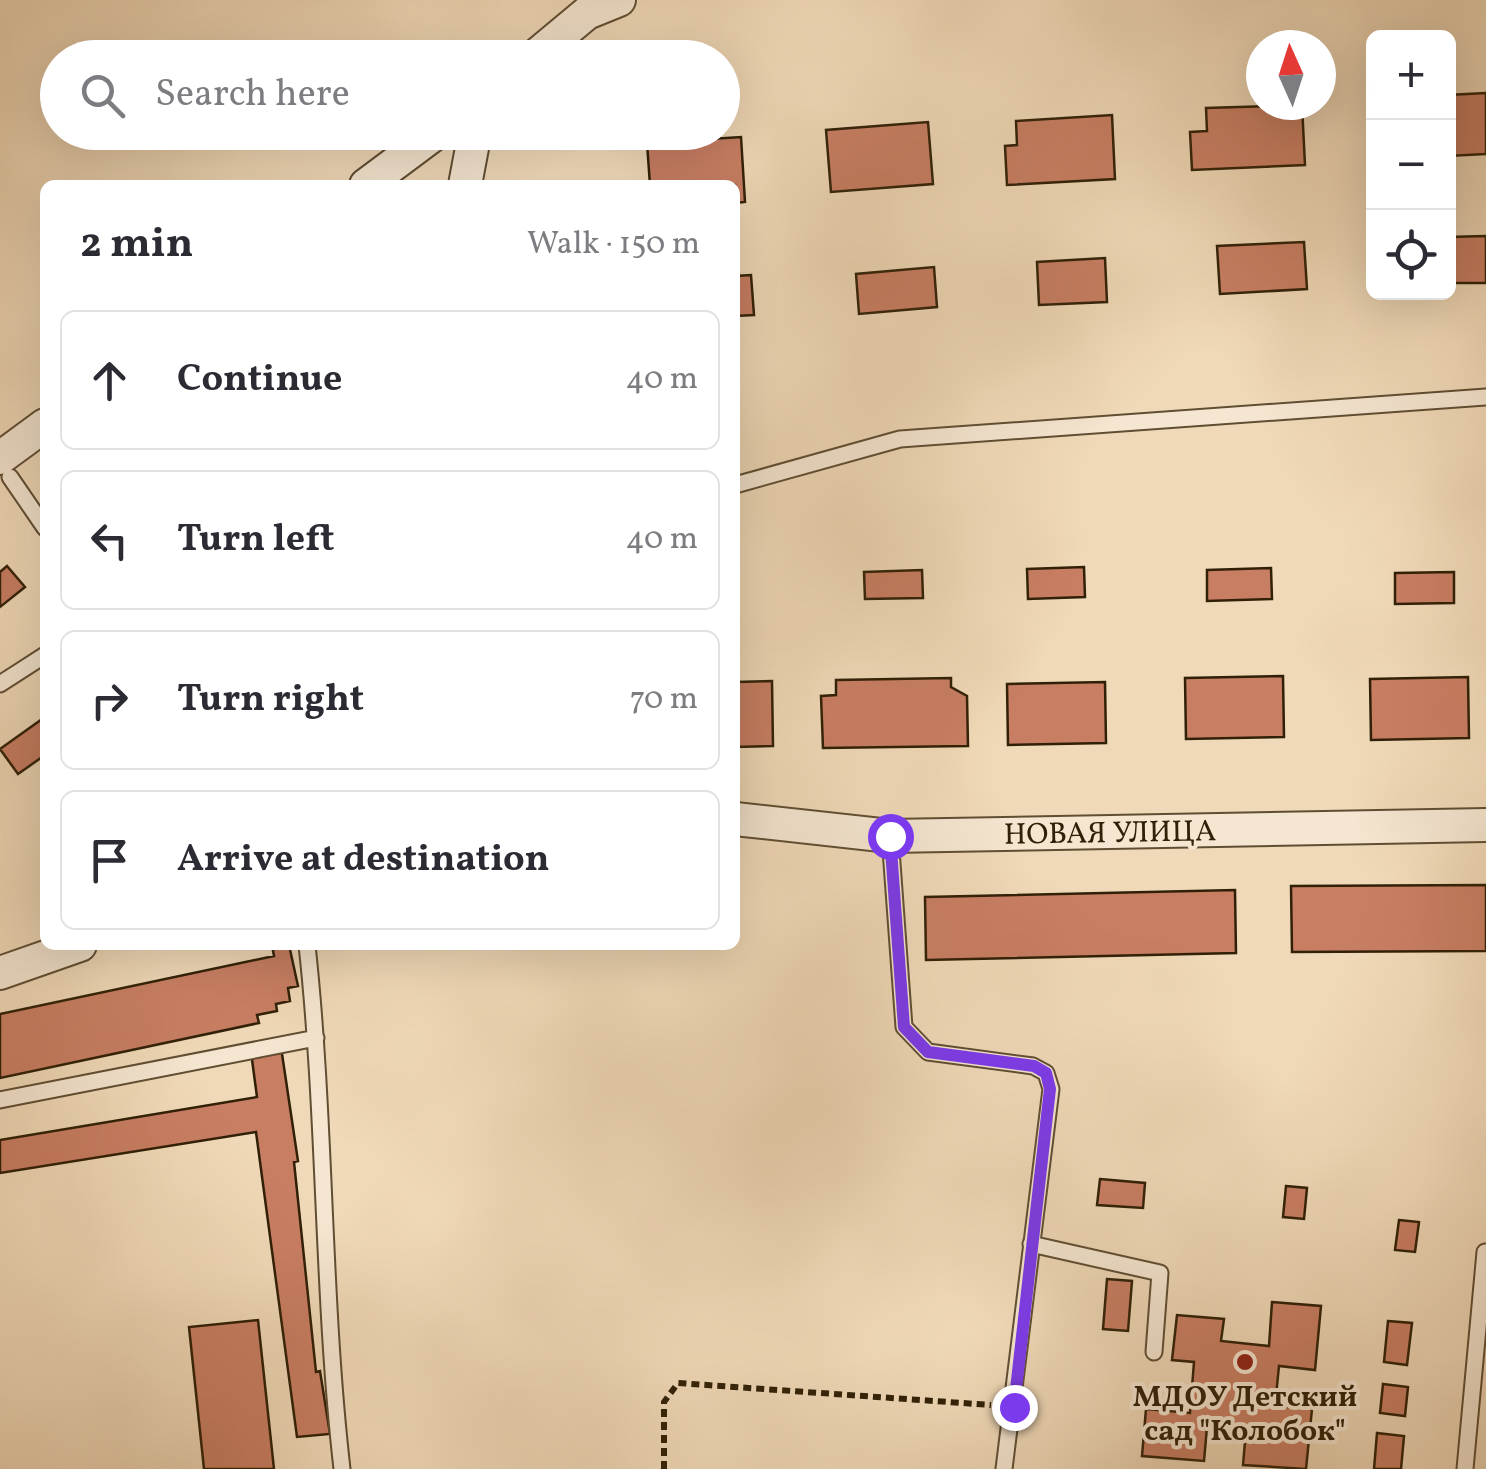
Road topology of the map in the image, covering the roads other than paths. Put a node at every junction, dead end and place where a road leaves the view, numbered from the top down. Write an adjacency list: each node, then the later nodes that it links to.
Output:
1 (619, 0): 2 (street)
2 (555, 40)
3 (413, 150): 5 (street)
4 (471, 150): 6 (street)
5 (373, 180)
6 (466, 180)
7 (1486, 397): 10 (lane)
8 (40, 429): 9 (street)
9 (5, 467): 11 (lane)
10 (740, 484)
11 (40, 520)
12 (40, 657): 13 (lane)
13 (0, 684)
14 (740, 820): 16 (street, НОВАЯ УЛИЦА)
15 (1486, 825): 16 (street, НОВАЯ УЛИЦА)
16 (890, 836): 22 (lane)
17 (66, 950): 19 (street)
18 (307, 950): 20 (lane)
19 (0, 973)
20 (316, 1038): 21 (lane); 25 (lane)
21 (0, 1100)
22 (1032, 1244): 24 (lane); 26 (lane)
23 (1485, 1252): 27 (lane)
24 (1154, 1352)
25 (342, 1469)
26 (1004, 1469)
27 (1466, 1469)

